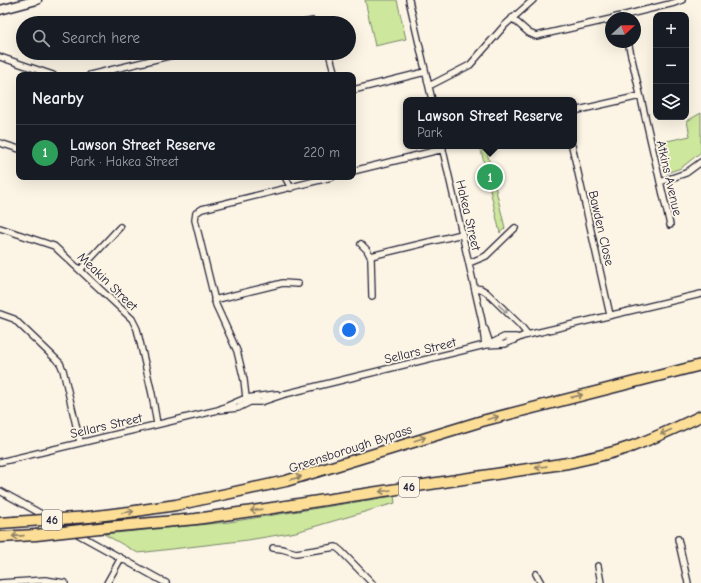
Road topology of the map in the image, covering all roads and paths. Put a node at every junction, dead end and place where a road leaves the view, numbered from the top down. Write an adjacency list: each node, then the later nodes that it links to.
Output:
1 (37, 0): 5 (street)
2 (409, 0): 16 (street)
3 (533, 0): 7 (street)
4 (682, 0): 6 (street)
5 (0, 10)
6 (641, 12)
7 (512, 18): 8 (street); 17 (street)
8 (605, 20)
9 (629, 48): 19 (street, Atkins Avenue)
10 (0, 57): 13 (street)
11 (155, 60): 14 (street)
12 (331, 60): 15 (street)
13 (44, 72)
14 (113, 72)
15 (333, 72)
16 (425, 72): 17 (street); 18 (street)
17 (429, 86): 20 (street)
18 (356, 89)
19 (640, 96): 21 (street); 31 (street, Atkins Avenue)
20 (431, 97)
21 (577, 110)
22 (0, 143): 23 (street)
23 (16, 148)
24 (436, 149): 28 (street)
25 (443, 149): 37 (street, Hakea Street)
26 (573, 149): 48 (street, Bawden Close)
27 (701, 162): 31 (street)
28 (356, 171)
29 (287, 180): 32 (street)
30 (321, 180): 32 (street)
31 (660, 182): 33 (street, Atkins Avenue)
32 (291, 188): 46 (street)
33 (670, 225)
34 (120, 227): 41 (street)
35 (0, 228): 41 (street, Meakin Street)
36 (516, 228): 40 (street)
37 (462, 234): 39 (street); 40 (street, Hakea Street)
38 (361, 244): 39 (street)
39 (371, 256): 45 (street)
40 (469, 263): 43 (street, Hakea Street)
41 (80, 270): 54 (street, Meakin Street)
42 (298, 284): 46 (street)
43 (475, 288): 49 (street, one-way to 49); 50 (street, Hakea Street)
44 (701, 294): 48 (street, Sellars Street)
45 (372, 296)
46 (214, 300): 52 (street)
47 (0, 314): 55 (street)
48 (610, 315): 49 (street, Sellars Street)
49 (526, 336): 50 (street, Sellars Street)
50 (488, 344): 52 (street, Sellars Street)
51 (701, 365): 58 (highway, Greensborough Bypass / 46, one-way to 51, bridge)
52 (249, 399): 54 (street, Sellars Street)
53 (701, 416): 59 (highway, 46, one-way to 59, bridge)
54 (159, 424): 55 (street, Sellars Street)
55 (80, 442): 56 (street, Sellars Street)
56 (0, 462)
57 (0, 490): 62 (street)
58 (0, 523)
59 (0, 537)
60 (678, 539): 73 (street)
61 (273, 548): 70 (street)
62 (121, 558): 68 (street); 69 (street)
63 (598, 566): 72 (street)
64 (536, 574): 71 (street)
65 (24, 582): 66 (street); 67 (street)
66 (0, 583)
67 (65, 583)
68 (107, 583)
69 (166, 583)
70 (372, 583)
71 (541, 583)
72 (602, 583)
73 (687, 583)

